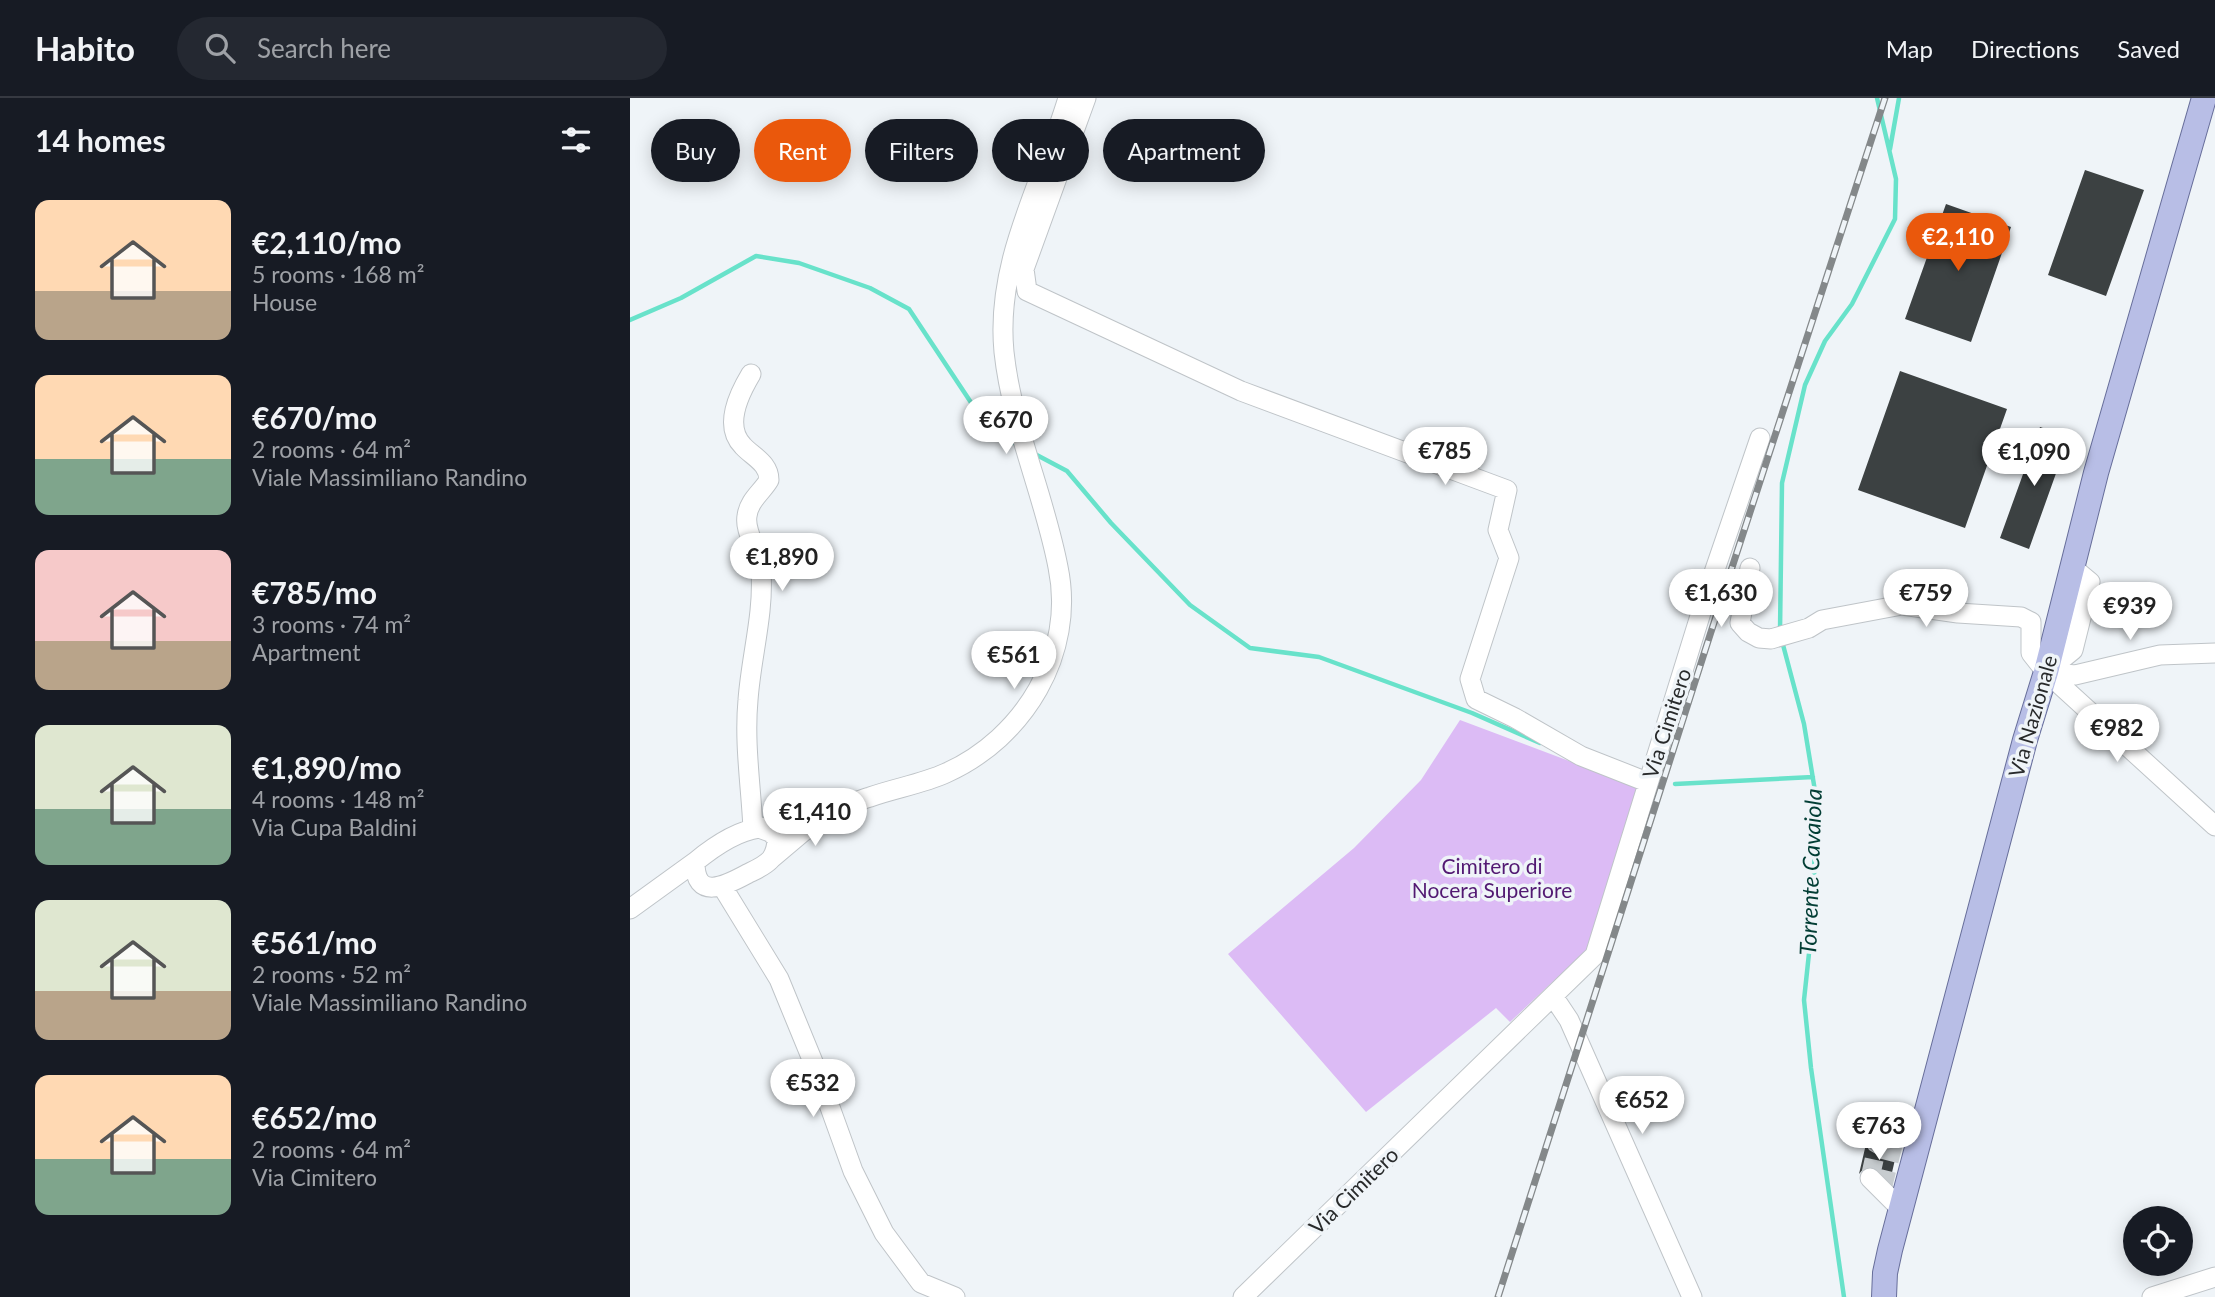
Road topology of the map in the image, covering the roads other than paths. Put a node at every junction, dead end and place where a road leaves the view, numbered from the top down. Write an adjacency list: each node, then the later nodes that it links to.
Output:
1 (1068, 98): 10 (street)
2 (1086, 98): 9 (street)
3 (2204, 98): 8 (main road, Via Nazionale)
4 (751, 374): 12 (street)
5 (1760, 438): 9 (street, Via Cimitero)
6 (1750, 568): 8 (street)
7 (2215, 653): 8 (street)
8 (2046, 673): 11 (street); 18 (main road, Via Nazionale)
9 (1647, 782): 17 (street, Via Cimitero)
10 (839, 809): 12 (street); 13 (street)
11 (2215, 825)
12 (756, 828): 13 (street); 14 (street)
13 (770, 860): 15 (street)
14 (695, 862): 15 (street); 16 (street)
15 (716, 887): 16 (street); 23 (street)
16 (633, 907)
17 (1553, 996): 24 (street, Via Cimitero); 25 (street)
18 (1923, 1128): 19 (street); 21 (main road, Via Nazionale)
19 (1878, 1142)
20 (1870, 1178): 21 (street)
21 (1901, 1209): 26 (main road, Via Nazionale)
22 (2215, 1277): 27 (street)
23 (955, 1297)
24 (1243, 1297)
25 (1692, 1297)
26 (1884, 1297)
27 (2152, 1297)

